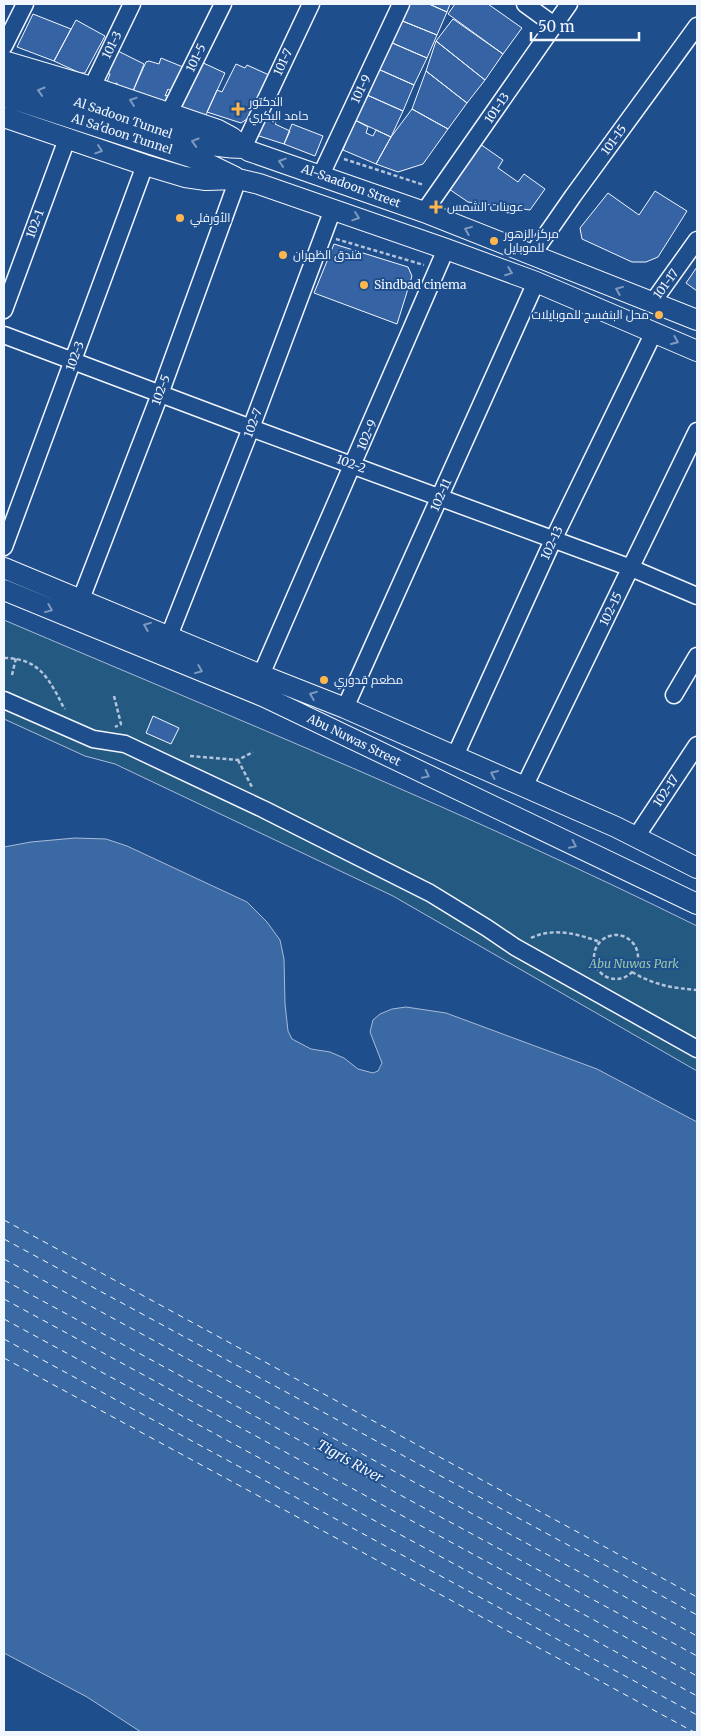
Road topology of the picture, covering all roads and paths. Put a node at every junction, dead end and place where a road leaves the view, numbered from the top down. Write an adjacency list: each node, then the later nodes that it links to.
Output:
1 (25, 4): 10 (street)
2 (132, 4): 13 (street, 101-3)
3 (222, 4): 15 (street, 101-5)
4 (311, 4): 18 (street, 101-7)
5 (400, 4): 19 (street, 101-9)
6 (525, 4): 8 (street)
7 (569, 4): 8 (street, 101-13)
8 (554, 25): 25 (street, 101-13)
9 (697, 26): 29 (street, 101-15)
10 (4, 46)
11 (4, 61): 13 (main road, Al-Saadoon Street)
12 (4, 80): 18 (main road, Al Sadoon Tunnel, one-way to 12)
13 (92, 87): 15 (main road, Al-Saadoon Street, one-way to 13)
14 (4, 96): 22 (main road, Al Sa'doon Tunnel)
15 (169, 113): 18 (main road, Al-Saadoon Street)
16 (5, 120): 17 (main road)
17 (67, 139): 20 (main road, one-way to 20); 33 (street, 102-1)
18 (243, 148): 21 (main road, Al-Saadoon Street, one-way to 18)
19 (330, 155): 21 (street, 101-9); 23 (path)
20 (144, 165): 22 (main road); 38 (street, 102-3)
21 (321, 175): 25 (main road, Al-Saadoon Street)
22 (238, 179): 24 (main road); 39 (street, 102-5)
23 (424, 185)
24 (333, 209): 28 (main road, one-way to 28); 40 (street, 102-7)
25 (424, 212): 29 (main road, Al-Saadoon Street, one-way to 25)
26 (345, 240): 30 (path)
27 (697, 240): 32 (street, 101-17)
28 (446, 248): 30 (street, 102-9); 31 (main road, one-way to 31)
29 (532, 255): 32 (main road, Al-Saadoon Street, one-way to 29)
30 (438, 269): 42 (street, 102-9)
31 (536, 282): 35 (main road); 43 (street, 102-11)
32 (652, 303): 34 (main road, Al-Saadoon Street)
33 (4, 310)
34 (697, 320)
35 (654, 332): 37 (main road, one-way to 37); 44 (street, 102-13)
36 (4, 335): 38 (street, 102-2)
37 (697, 351)
38 (73, 361): 39 (street, 102-2); 45 (street, 102-3)
39 (160, 394): 40 (street, 102-2); 50 (street, 102-5)
40 (251, 428): 42 (street, 102-2); 51 (street, 102-7)
41 (697, 431): 47 (street, 102-15)
42 (354, 465): 43 (street, 102-2); 56 (street, 102-9)
43 (440, 497): 44 (street, 102-2); 60 (street, 102-11)
44 (554, 540): 47 (street, 102-2); 68 (street, 102-13)
45 (4, 547)
46 (4, 568): 50 (main road, Abu Nuwas Street)
47 (631, 568): 49 (street, 102-2); 70 (street, 102-15)
48 (4, 590): 74 (main road, Abu Nuwas Street, one-way to 74)
49 (697, 596)
50 (81, 599): 51 (main road, Abu Nuwas Street, one-way to 50)
51 (170, 636): 56 (main road, Abu Nuwas Street)
52 (697, 656): 57 (street)
53 (4, 658): 54 (path)
54 (16, 658): 55 (path); 61 (path)
55 (12, 675)
56 (261, 675): 60 (main road, Abu Nuwas Street, one-way to 56)
57 (674, 695)
58 (114, 696): 62 (path)
59 (4, 700): 71 (street)
60 (346, 708): 68 (main road, Abu Nuwas Street)
61 (70, 713)
62 (121, 724): 63 (path); 64 (path)
63 (110, 727)
64 (128, 729)
65 (697, 745): 72 (street, 102-17)
66 (253, 752): 69 (path)
67 (186, 756): 69 (path)
68 (455, 756): 70 (main road, Abu Nuwas Street, one-way to 68)
69 (238, 760): 71 (path)
70 (524, 787): 72 (main road, Abu Nuwas Street)
71 (263, 809): 76 (street)
72 (636, 837): 73 (main road, Abu Nuwas Street)
73 (697, 868)
74 (697, 904)
75 (600, 942): 76 (path); 77 (path); 77 (path)
76 (515, 947): 79 (street)
77 (632, 972): 78 (path)
78 (697, 990)
79 (697, 1049)

